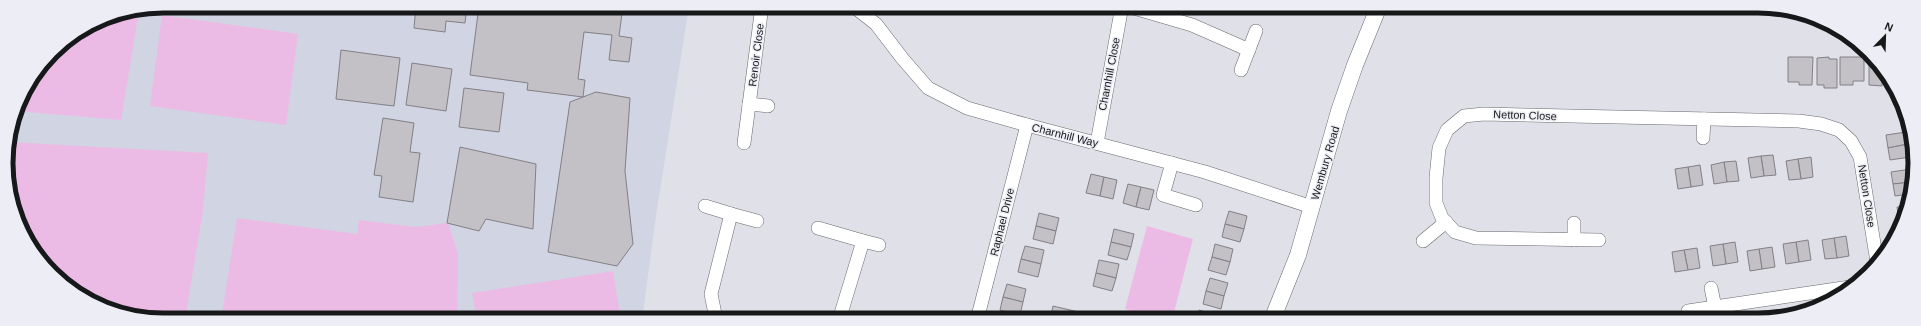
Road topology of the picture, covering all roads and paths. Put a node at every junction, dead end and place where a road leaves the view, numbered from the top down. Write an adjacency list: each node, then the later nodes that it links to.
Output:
1 (761, 13): 9 (street, Renoir Close)
2 (864, 13): 12 (street, Charnhill Way)
3 (1121, 13): 15 (street, Charnhill Close)
4 (1151, 13): 7 (street)
5 (1377, 13): 19 (street, Wembury Road)
6 (1256, 31): 7 (street)
7 (1249, 50): 8 (street)
8 (1241, 70)
9 (749, 104): 10 (street); 14 (street, Renoir Close)
10 (768, 106)
11 (1704, 119): 13 (street); 22 (street, Netton Close); 30 (street, Netton Close)
12 (1027, 125): 15 (street, Charnhill Way); 37 (street, Raphael Drive)
13 (1703, 138)
14 (744, 143)
15 (1097, 143): 16 (street, Charnhill Way)
16 (1172, 163): 17 (street); 19 (street, Charnhill Way)
17 (1196, 205)
18 (705, 206): 20 (street)
19 (1312, 207): 38 (street, Wembury Road)
20 (731, 214): 21 (street); 35 (street)
21 (757, 221)
22 (1446, 222): 25 (street, Netton Close); 28 (street)
23 (1574, 223): 25 (street)
24 (818, 228): 27 (street)
25 (1574, 240): 26 (street, Netton Close)
26 (1599, 240)
27 (863, 241): 29 (street); 36 (street)
28 (1423, 241)
29 (879, 245)
30 (1876, 255)
31 (1712, 288): 33 (street)
32 (1840, 288): 33 (street)
33 (1715, 307): 34 (street)
34 (1688, 311)
35 (715, 313)
36 (841, 313)
37 (979, 313)
38 (1275, 313)

